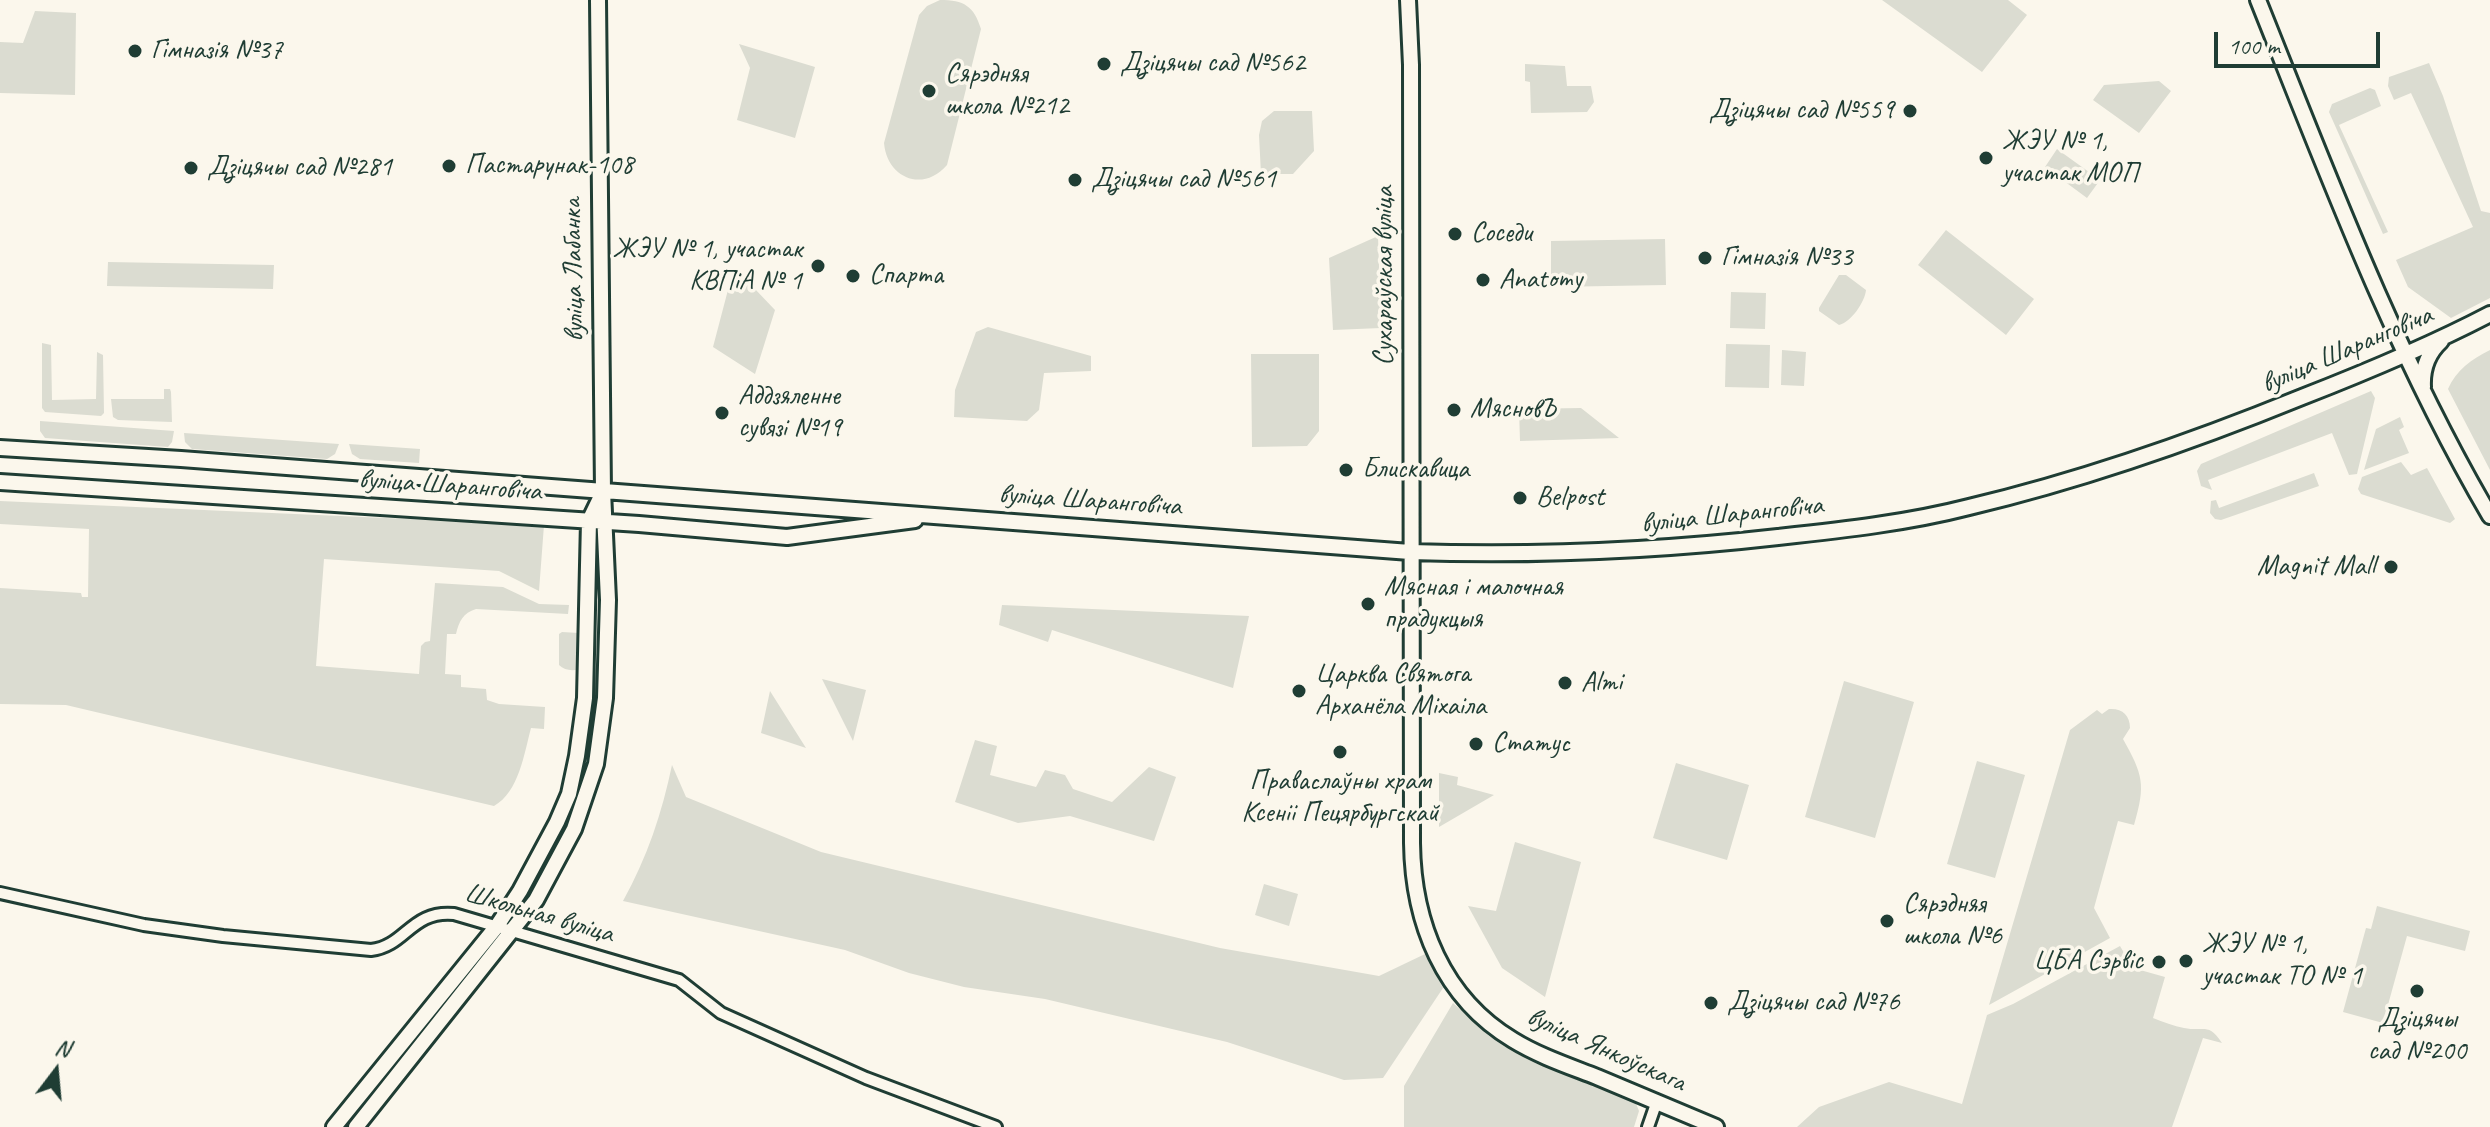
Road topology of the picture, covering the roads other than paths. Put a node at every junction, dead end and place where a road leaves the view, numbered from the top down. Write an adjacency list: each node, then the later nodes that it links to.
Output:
1 (598, 0): 10 (main road, вуліца Лабанка)
2 (1408, 0): 15 (main road, Сухараўская вуліца)
3 (2258, 0): 6 (main road)
4 (2490, 314): 5 (main road, вуліца Шаранговіча)
5 (2448, 336): 6 (main road, вуліца Шаранговіча); 7 (main road)
6 (2406, 355): 7 (main road); 15 (main road, вуліца Шаранговіча)
7 (2423, 390): 12 (main road)
8 (0, 448): 10 (main road, вуліца Шаранговіча)
9 (0, 482): 13 (main road, вуліца Шаранговіча)
10 (603, 491): 11 (main road, вуліца Шаранговіча); 13 (main road); 14 (main road, вуліца Лабанка)
11 (943, 516): 14 (main road, вуліца Шаранговіча); 15 (main road, вуліца Шаранговіча)
12 (2490, 516)
13 (589, 521): 14 (main road, вуліца Шаранговіча); 16 (main road)
14 (606, 523): 17 (main road, вуліца Лабанка)
15 (1410, 552): 21 (main road, вуліца Янкоўскага)
16 (583, 720): 17 (main road); 19 (main road)
17 (603, 722): 20 (main road, вуліца Лабанка)
18 (0, 893): 19 (street, Школьная вуліца)
19 (497, 926): 20 (street, Школьная вуліца); 22 (main road)
20 (514, 931): 23 (main road, вуліца Лабанка); 24 (street, Школьная вуліца)
21 (1657, 1101): 25 (street); 26 (main road, вуліца Янкоўскага)
22 (334, 1127)
23 (356, 1127)
24 (996, 1127)
25 (1648, 1127)
26 (1716, 1127)

